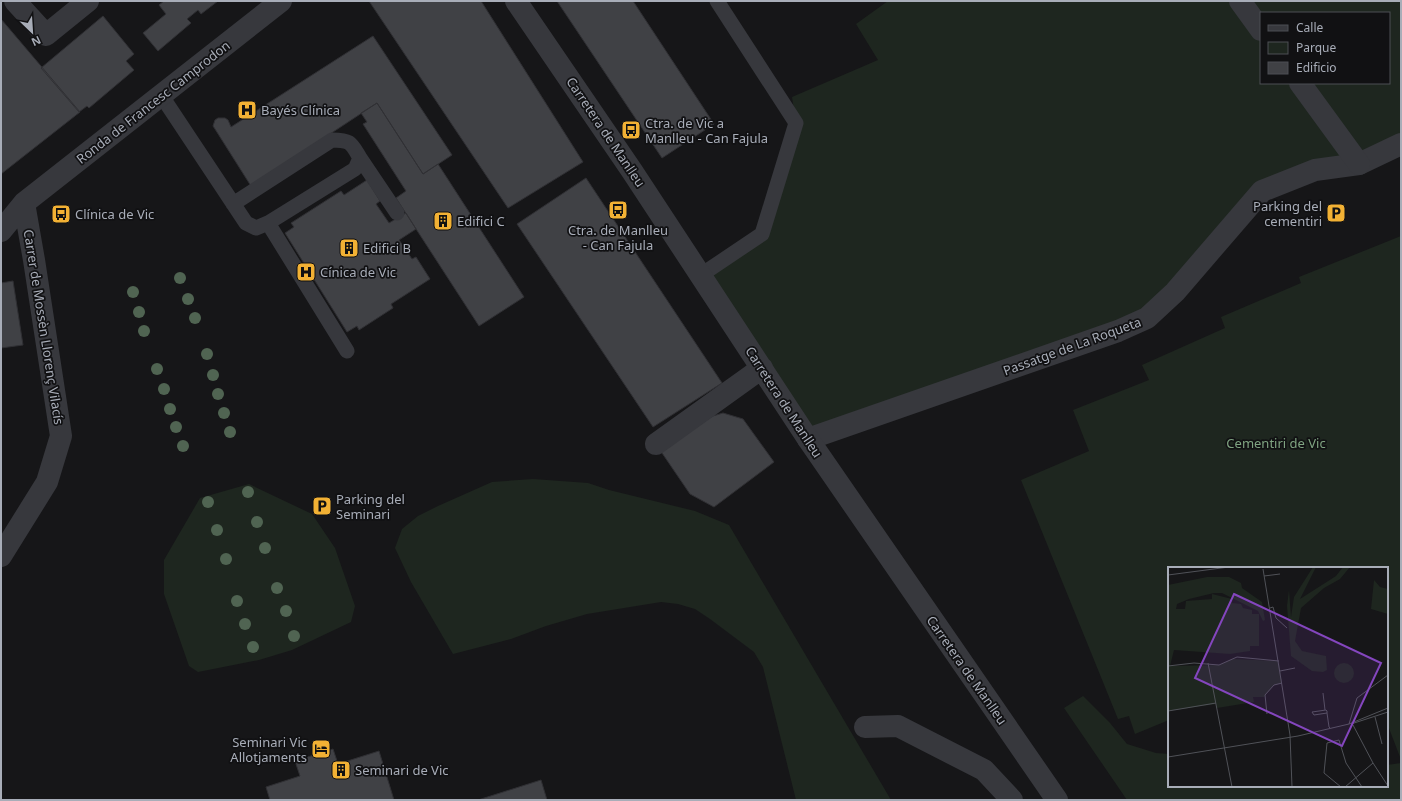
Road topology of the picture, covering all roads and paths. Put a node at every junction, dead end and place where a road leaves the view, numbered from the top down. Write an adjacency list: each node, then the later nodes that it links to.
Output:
1 (15, 1): 2 (street)
2 (88, 1)
3 (281, 1): 9 (street, Ronda de Francesc Camprodon)
4 (516, 1): 19 (street, Carretera de Manlleu)
5 (717, 1): 19 (lane)
6 (1240, 1): 7 (street)
7 (1260, 29)
8 (1301, 84): 12 (street)
9 (161, 95): 13 (street, Ronda de Francesc Camprodon); 14 (lane)
10 (1401, 144): 12 (street, Passatge de La Roqueta)
11 (360, 158): 14 (lane); 16 (lane); 17 (lane)
12 (1359, 164): 22 (street, Passatge de La Roqueta)
13 (24, 203): 15 (street); 18 (street, Ronda de Francesc Camprodon); 24 (street, Carrer de Mossèn Llorenç Vilacís)
14 (233, 204): 17 (lane)
15 (1, 207)
16 (397, 214)
17 (268, 223): 20 (lane)
18 (1, 231)
19 (701, 275): 21 (street, Carretera de Manlleu)
20 (347, 351)
21 (762, 368): 22 (street, Carretera de Manlleu); 23 (street)
22 (808, 439): 27 (street, Carretera de Manlleu)
23 (656, 444)
24 (1, 556)
25 (865, 727): 26 (street)
26 (1012, 800)
27 (1057, 800)

